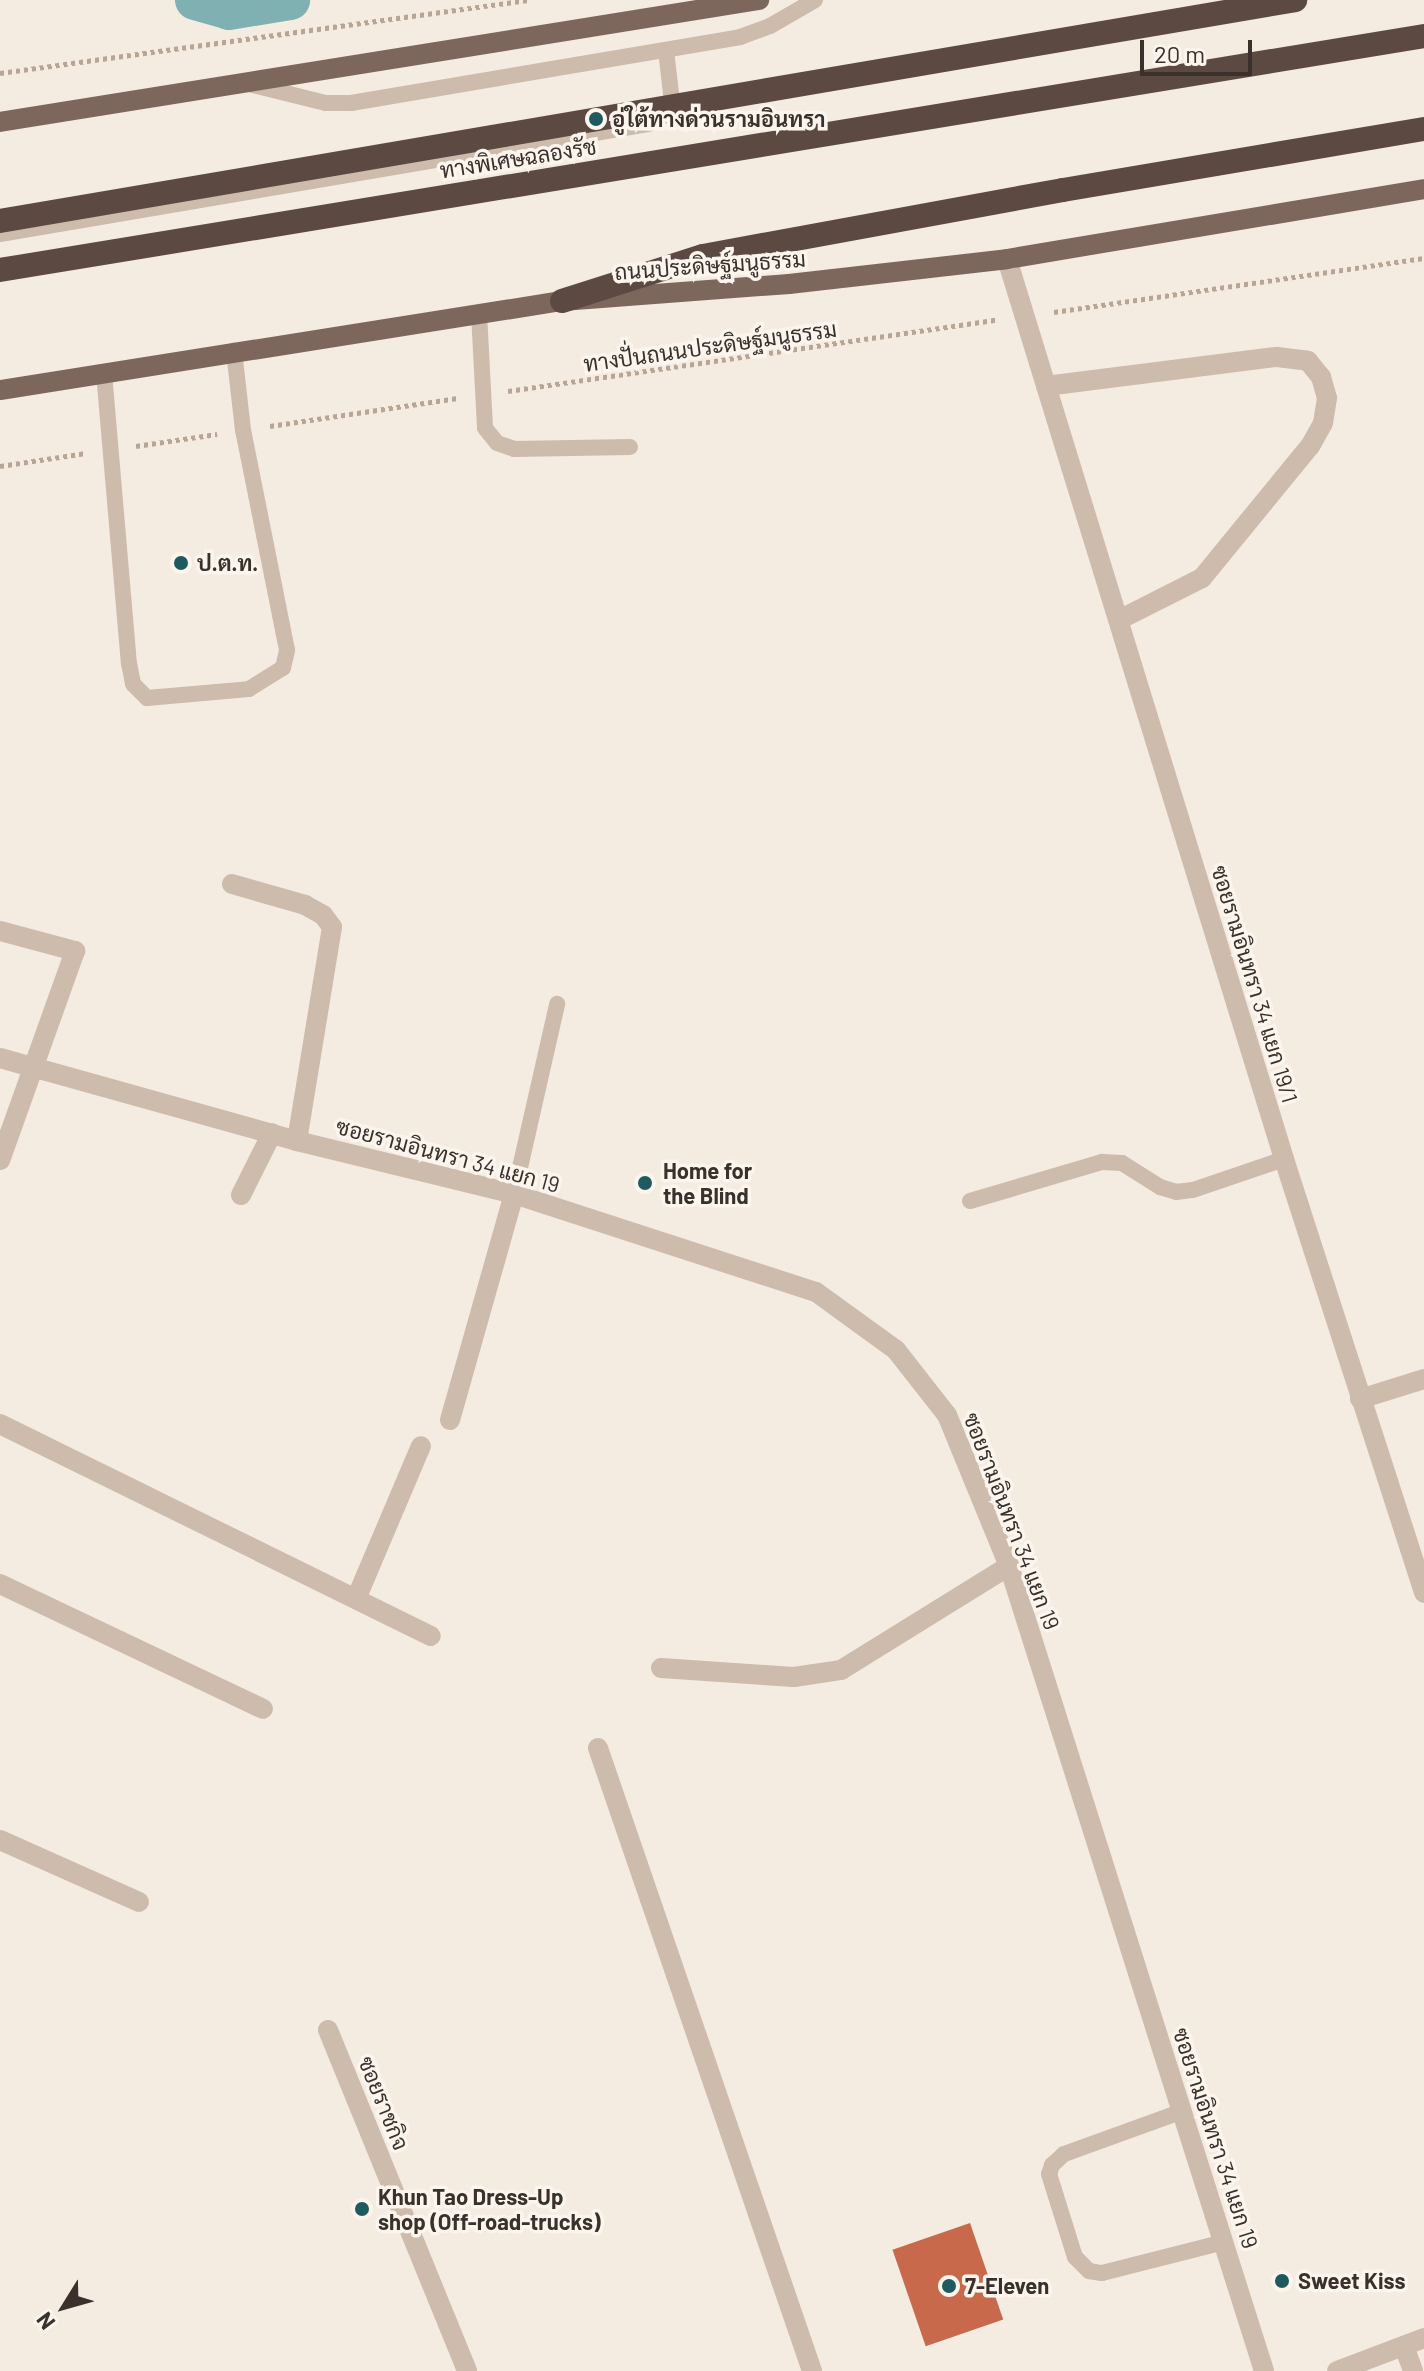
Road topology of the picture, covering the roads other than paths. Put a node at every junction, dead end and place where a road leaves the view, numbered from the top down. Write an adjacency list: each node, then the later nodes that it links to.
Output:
1 (759, 0): 6 (main road)
2 (815, 0): 5 (lane)
3 (1295, 0): 10 (highway, ทางพิเศษฉลองรัช, bridge)
4 (1424, 36): 13 (highway, ทางพิเศษฉลองรัช)
5 (666, 50): 6 (lane); 11 (lane)
6 (244, 82): 7 (main road)
7 (0, 122)
8 (1424, 129): 14 (highway)
9 (1424, 189): 12 (main road, ถนนประดิษฐ์มนูธรรม)
10 (0, 221)
11 (0, 234)
12 (1007, 259): 14 (main road, ถนนประดิษฐ์มนูธรรม); 18 (street, ซอยรามอินทรา 34 แยก 19/1)
13 (0, 270)
14 (562, 301): 15 (main road, ถนนประดิษฐ์มนูธรรม)
15 (479, 313): 16 (main road, ถนนประดิษฐ์มนูธรรม); 20 (lane)
16 (234, 351): 17 (main road, ถนนประดิษฐ์มนูธรรม); 17 (lane)
17 (104, 373): 19 (main road, ถนนประดิษฐ์มนูธรรม)
18 (1046, 386): 21 (street, ซอยรามอินทรา 34 แยก 19/1); 21 (street)
19 (0, 390)
20 (630, 447)
21 (1119, 620): 29 (street, ซอยรามอินทรา 34 แยก 19/1)
22 (232, 884): 28 (street)
23 (0, 931): 26 (street)
24 (557, 1004): 31 (lane)
25 (0, 1058): 26 (street, ซอยรามอินทรา 34 แยก 19)
26 (35, 1067): 27 (street, ซอยรามอินทรา 34 แยก 19); 30 (street)
27 (272, 1133): 28 (street, ซอยรามอินทรา 34 แยก 19); 32 (street)
28 (297, 1141): 31 (street, ซอยรามอินทรา 34 แยก 19)
29 (1284, 1159): 33 (lane); 35 (street, ซอยรามอินทรา 34 แยก 19/1)
30 (0, 1160)
31 (514, 1194): 36 (street); 39 (street, ซอยรามอินทรา 34 แยก 19)
32 (241, 1195)
33 (970, 1201)
34 (1424, 1379): 35 (street)
35 (1360, 1399): 41 (street, ซอยรามอินทรา 34 แยก 19/1)
36 (450, 1420)
37 (0, 1424): 42 (street)
38 (421, 1446): 42 (street)
39 (1009, 1566): 44 (street); 50 (street, ซอยรามอินทรา 34 แยก 19)
40 (0, 1584): 45 (street)
41 (1424, 1593)
42 (356, 1599): 43 (street)
43 (431, 1636)
44 (661, 1668)
45 (263, 1709)
46 (598, 1748): 55 (street)
47 (0, 1840): 48 (street)
48 (139, 1902)
49 (328, 2030): 54 (street, ซอยราชกิจ)
50 (1183, 2111): 51 (street, ซอยรามอินทรา 34 แยก 19); 51 (lane)
51 (1224, 2242): 56 (street, ซอยรามอินทรา 34 แยก 19)
52 (1424, 2338): 53 (street)
53 (1404, 2346): 57 (street); 58 (street)
54 (467, 2371)
55 (812, 2371)
56 (1264, 2371)
57 (1337, 2371)
58 (1413, 2371)

